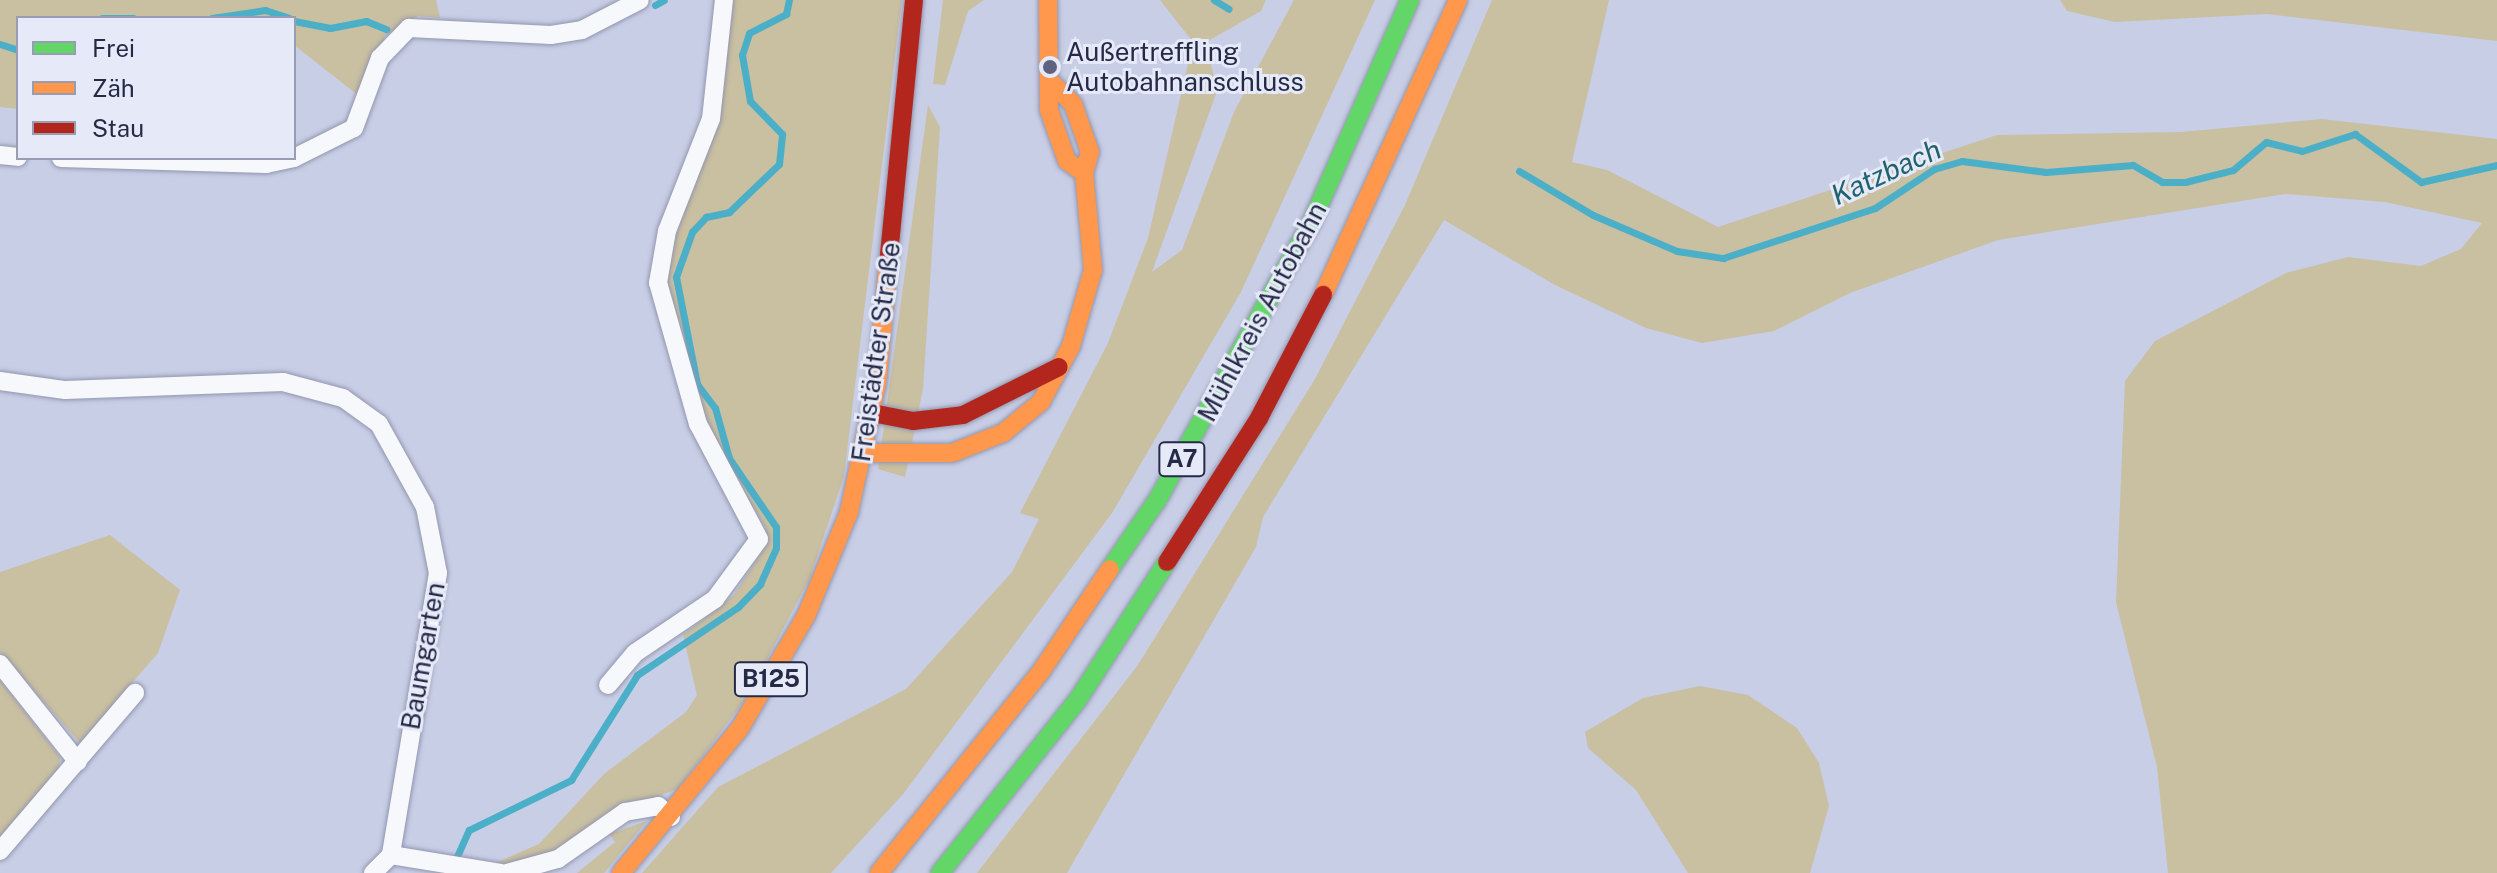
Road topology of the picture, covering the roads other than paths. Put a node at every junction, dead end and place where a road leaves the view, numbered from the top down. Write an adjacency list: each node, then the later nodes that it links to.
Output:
1 (640, 0): 8 (street)
2 (724, 0): 17 (street)
3 (914, 0): 14 (main road, Freistädter Straße / B125)
4 (1048, 0): 7 (main road)
5 (1410, 0): 27 (main road, Mühlkreis Autobahn / A7)
6 (1458, 0): 28 (main road, Mühlkreis Autobahn / A7)
7 (1054, 85): 11 (main road); 11 (main road)
8 (296, 157)
9 (129, 160): 10 (street)
10 (285, 160)
11 (1084, 173): 12 (main road)
12 (1059, 367): 14 (main road); 15 (main road)
13 (0, 381): 22 (street, Baumgarten)
14 (872, 413): 15 (main road, Freistädter Straße / B125)
15 (864, 453): 20 (main road, Freistädter Straße / B125)
16 (0, 664): 19 (street)
17 (608, 685)
18 (135, 693): 19 (street)
19 (78, 762): 21 (street)
20 (671, 817): 25 (street); 26 (main road, Freistädter Straße / B125)
21 (0, 851)
22 (391, 855): 23 (street); 24 (street)
23 (373, 873)
24 (501, 873)
25 (507, 873)
26 (621, 873)
27 (879, 873)
28 (940, 873)

